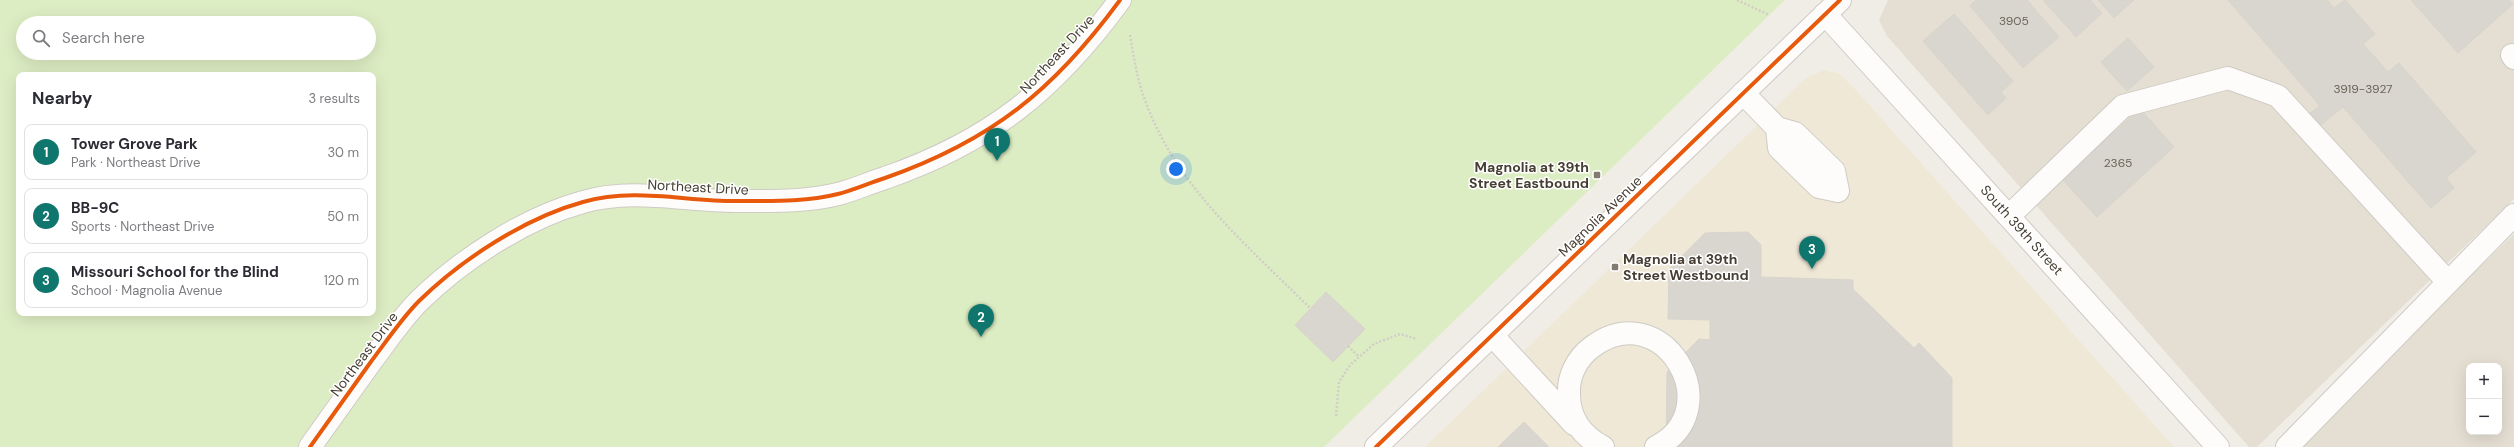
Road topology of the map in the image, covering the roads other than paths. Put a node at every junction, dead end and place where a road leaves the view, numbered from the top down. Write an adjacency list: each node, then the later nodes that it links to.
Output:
1 (1120, 0): 10 (street, Northeast Drive)
2 (1832, 7): 3 (street, Magnolia Avenue); 6 (street, South 39th Street)
3 (1743, 93): 4 (street); 8 (street, Magnolia Avenue)
4 (1777, 128)
5 (2514, 215): 7 (street)
6 (2009, 216): 7 (street); 14 (street, South 39th Street)
7 (2448, 282): 15 (street)
8 (1492, 336): 9 (street); 11 (street, Magnolia Avenue)
9 (1589, 439): 12 (street); 13 (street)
10 (310, 447)
11 (1376, 447)
12 (1603, 447)
13 (1656, 447)
14 (2218, 447)
15 (2287, 447)

